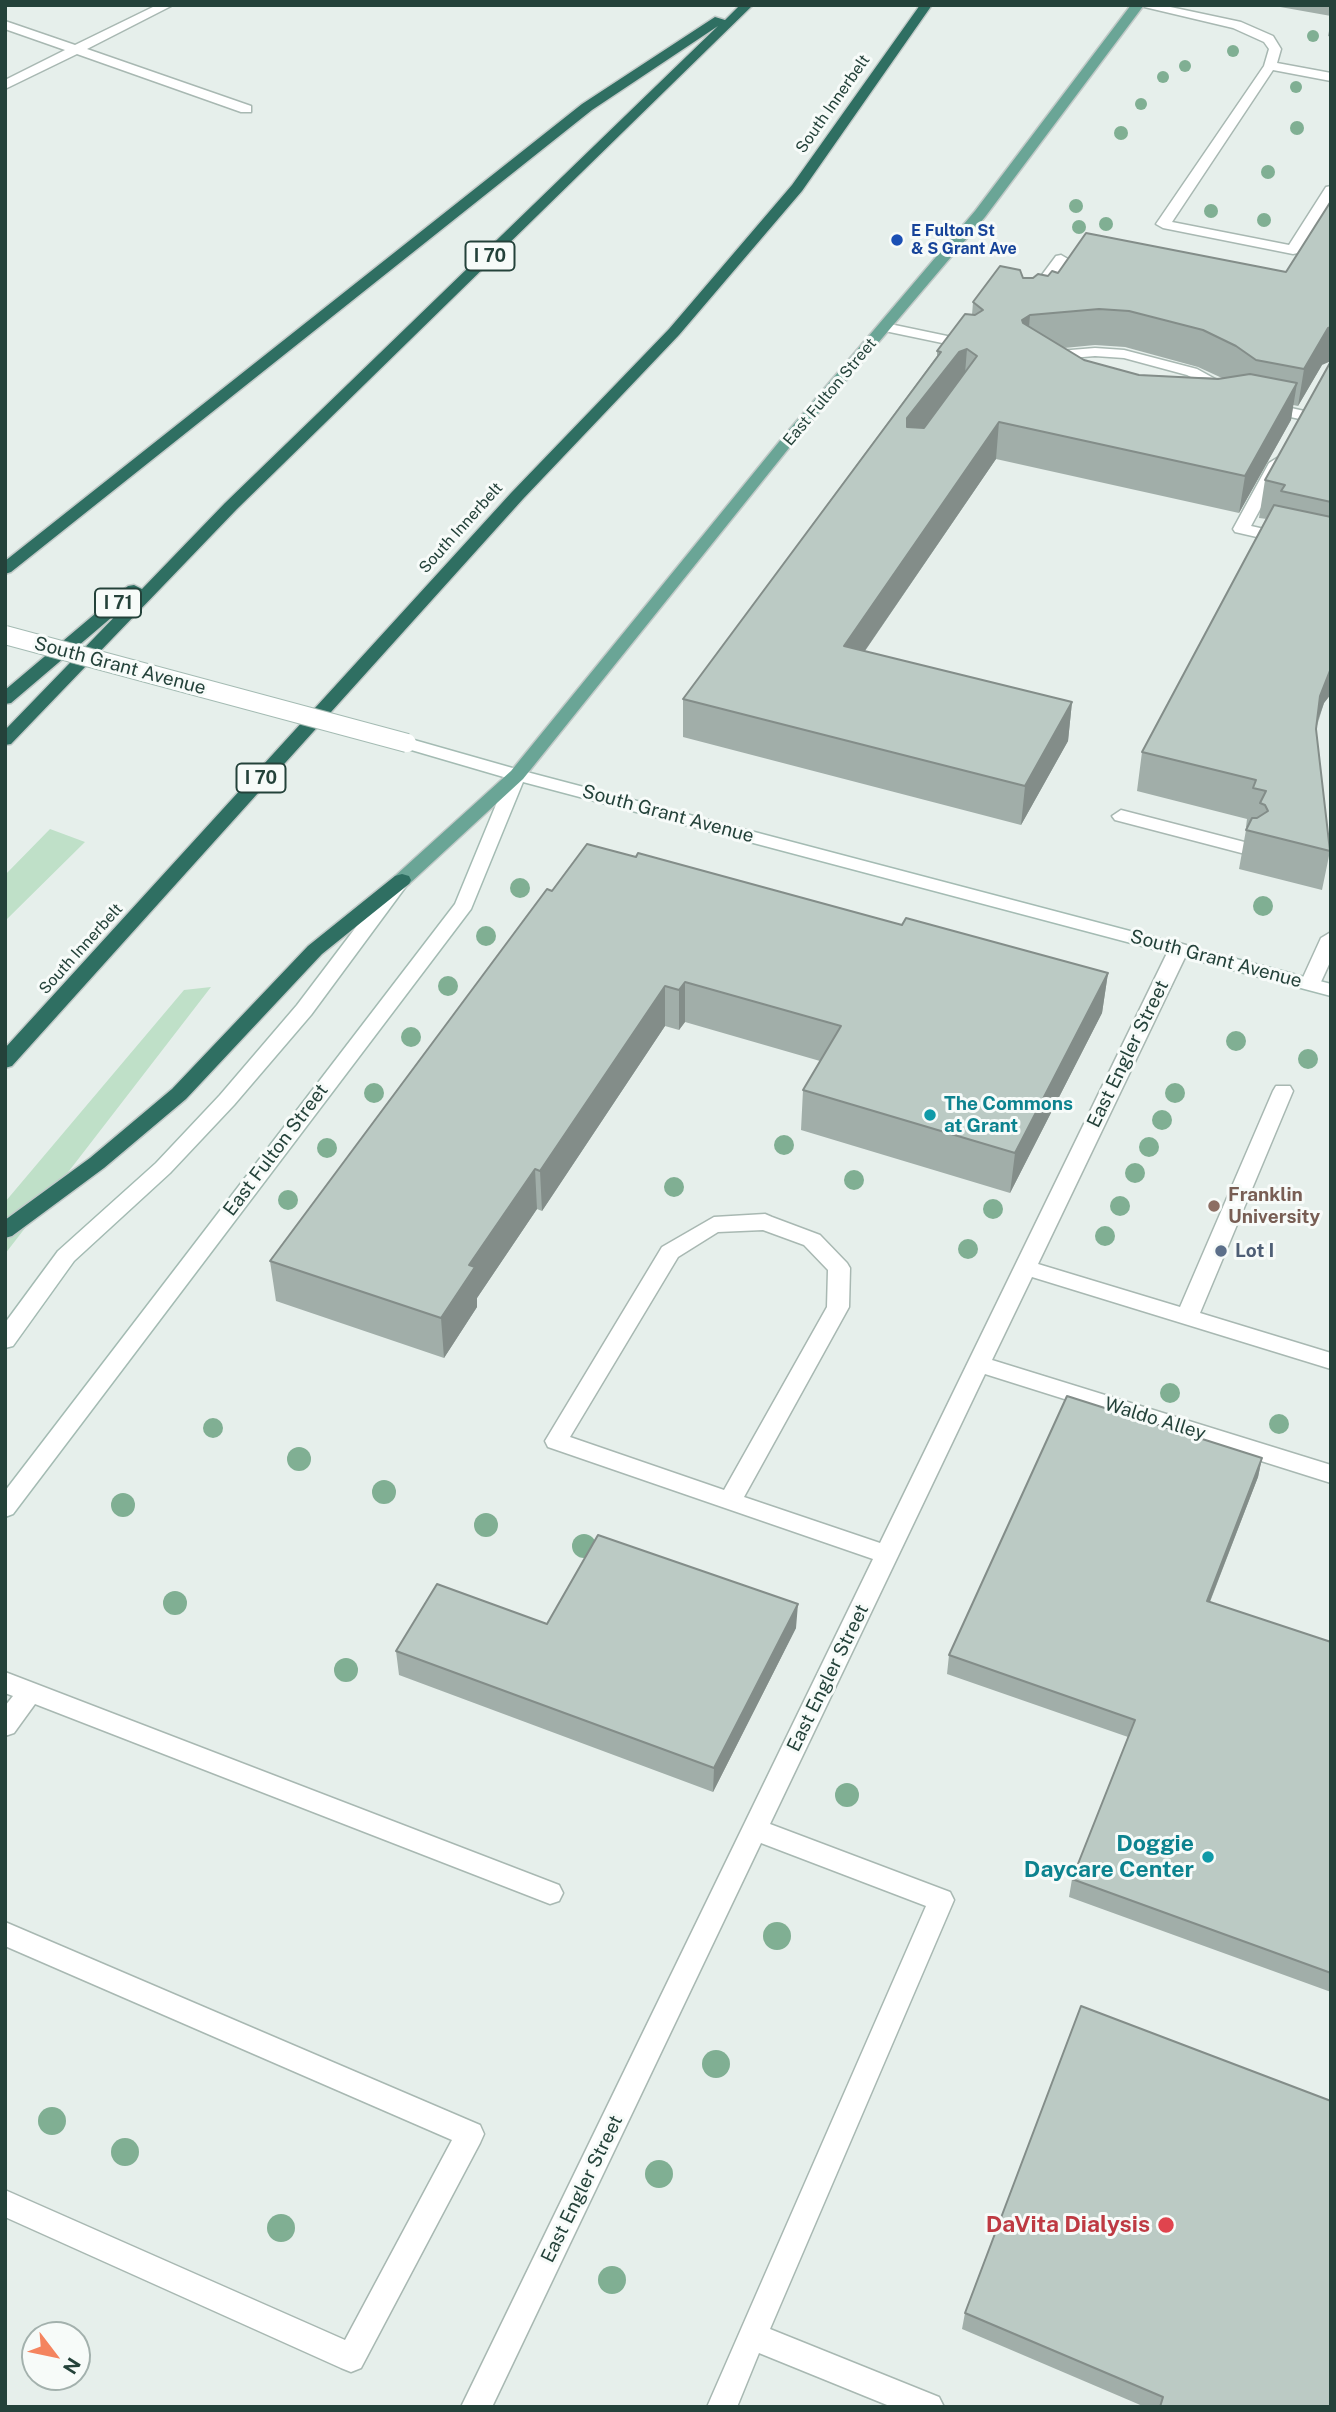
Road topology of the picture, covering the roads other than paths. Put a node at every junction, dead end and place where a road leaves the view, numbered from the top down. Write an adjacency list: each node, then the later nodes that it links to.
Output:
1 (167, 5): 7 (street)
2 (741, 5): 22 (highway)
3 (747, 5): 20 (highway, I 70)
4 (926, 5): 34 (highway, South Innerbelt / I 70)
5 (1140, 5): 8 (street); 15 (main road, East Fulton Street)
6 (5, 25): 7 (street)
7 (76, 50): 10 (street); 11 (street)
8 (1270, 66): 9 (street); 12 (street)
9 (1331, 77)
10 (5, 85)
11 (246, 109)
12 (1331, 190)
13 (1061, 259): 14 (street)
14 (1026, 308)
15 (885, 327): 16 (street); 26 (main road, East Fulton Street)
16 (971, 345)
17 (1048, 369): 18 (street)
18 (1314, 396)
19 (1285, 449): 21 (street)
20 (231, 506): 24 (highway, I 71); 25 (highway, I 70)
21 (1331, 549)
22 (5, 569)
23 (5, 635): 26 (street, South Grant Avenue, bridge)
24 (5, 699)
25 (5, 740)
26 (517, 775): 29 (main road, East Fulton Street); 31 (street, South Grant Avenue); 44 (street, East Fulton Street)
27 (1121, 816): 28 (street)
28 (1249, 849)
29 (402, 880): 36 (highway); 39 (street, East Fulton Street)
30 (1331, 939): 32 (street)
31 (1179, 949): 32 (street, South Grant Avenue); 37 (street, East Engler Street)
32 (1310, 984): 33 (street, South Grant Avenue)
33 (1331, 990)
34 (5, 1061)
35 (1283, 1091): 38 (street)
36 (5, 1231)
37 (1026, 1268): 38 (street); 41 (street, East Engler Street)
38 (1187, 1317): 40 (street)
39 (5, 1340)
40 (1331, 1361)
41 (979, 1364): 42 (street, Waldo Alley); 45 (street, East Engler Street)
42 (1331, 1474)
43 (730, 1501): 43 (street); 45 (street)
44 (5, 1508)
45 (887, 1555): 49 (street, East Engler Street)
46 (5, 1682): 47 (street)
47 (30, 1692): 48 (street); 50 (street)
48 (5, 1726)
49 (755, 1830): 53 (street); 54 (street, East Engler Street)
50 (550, 1893)
51 (5, 1934): 52 (street)
52 (5, 2203)
53 (752, 2336): 55 (street); 56 (street)
54 (476, 2407)
55 (722, 2407)
56 (929, 2407)

